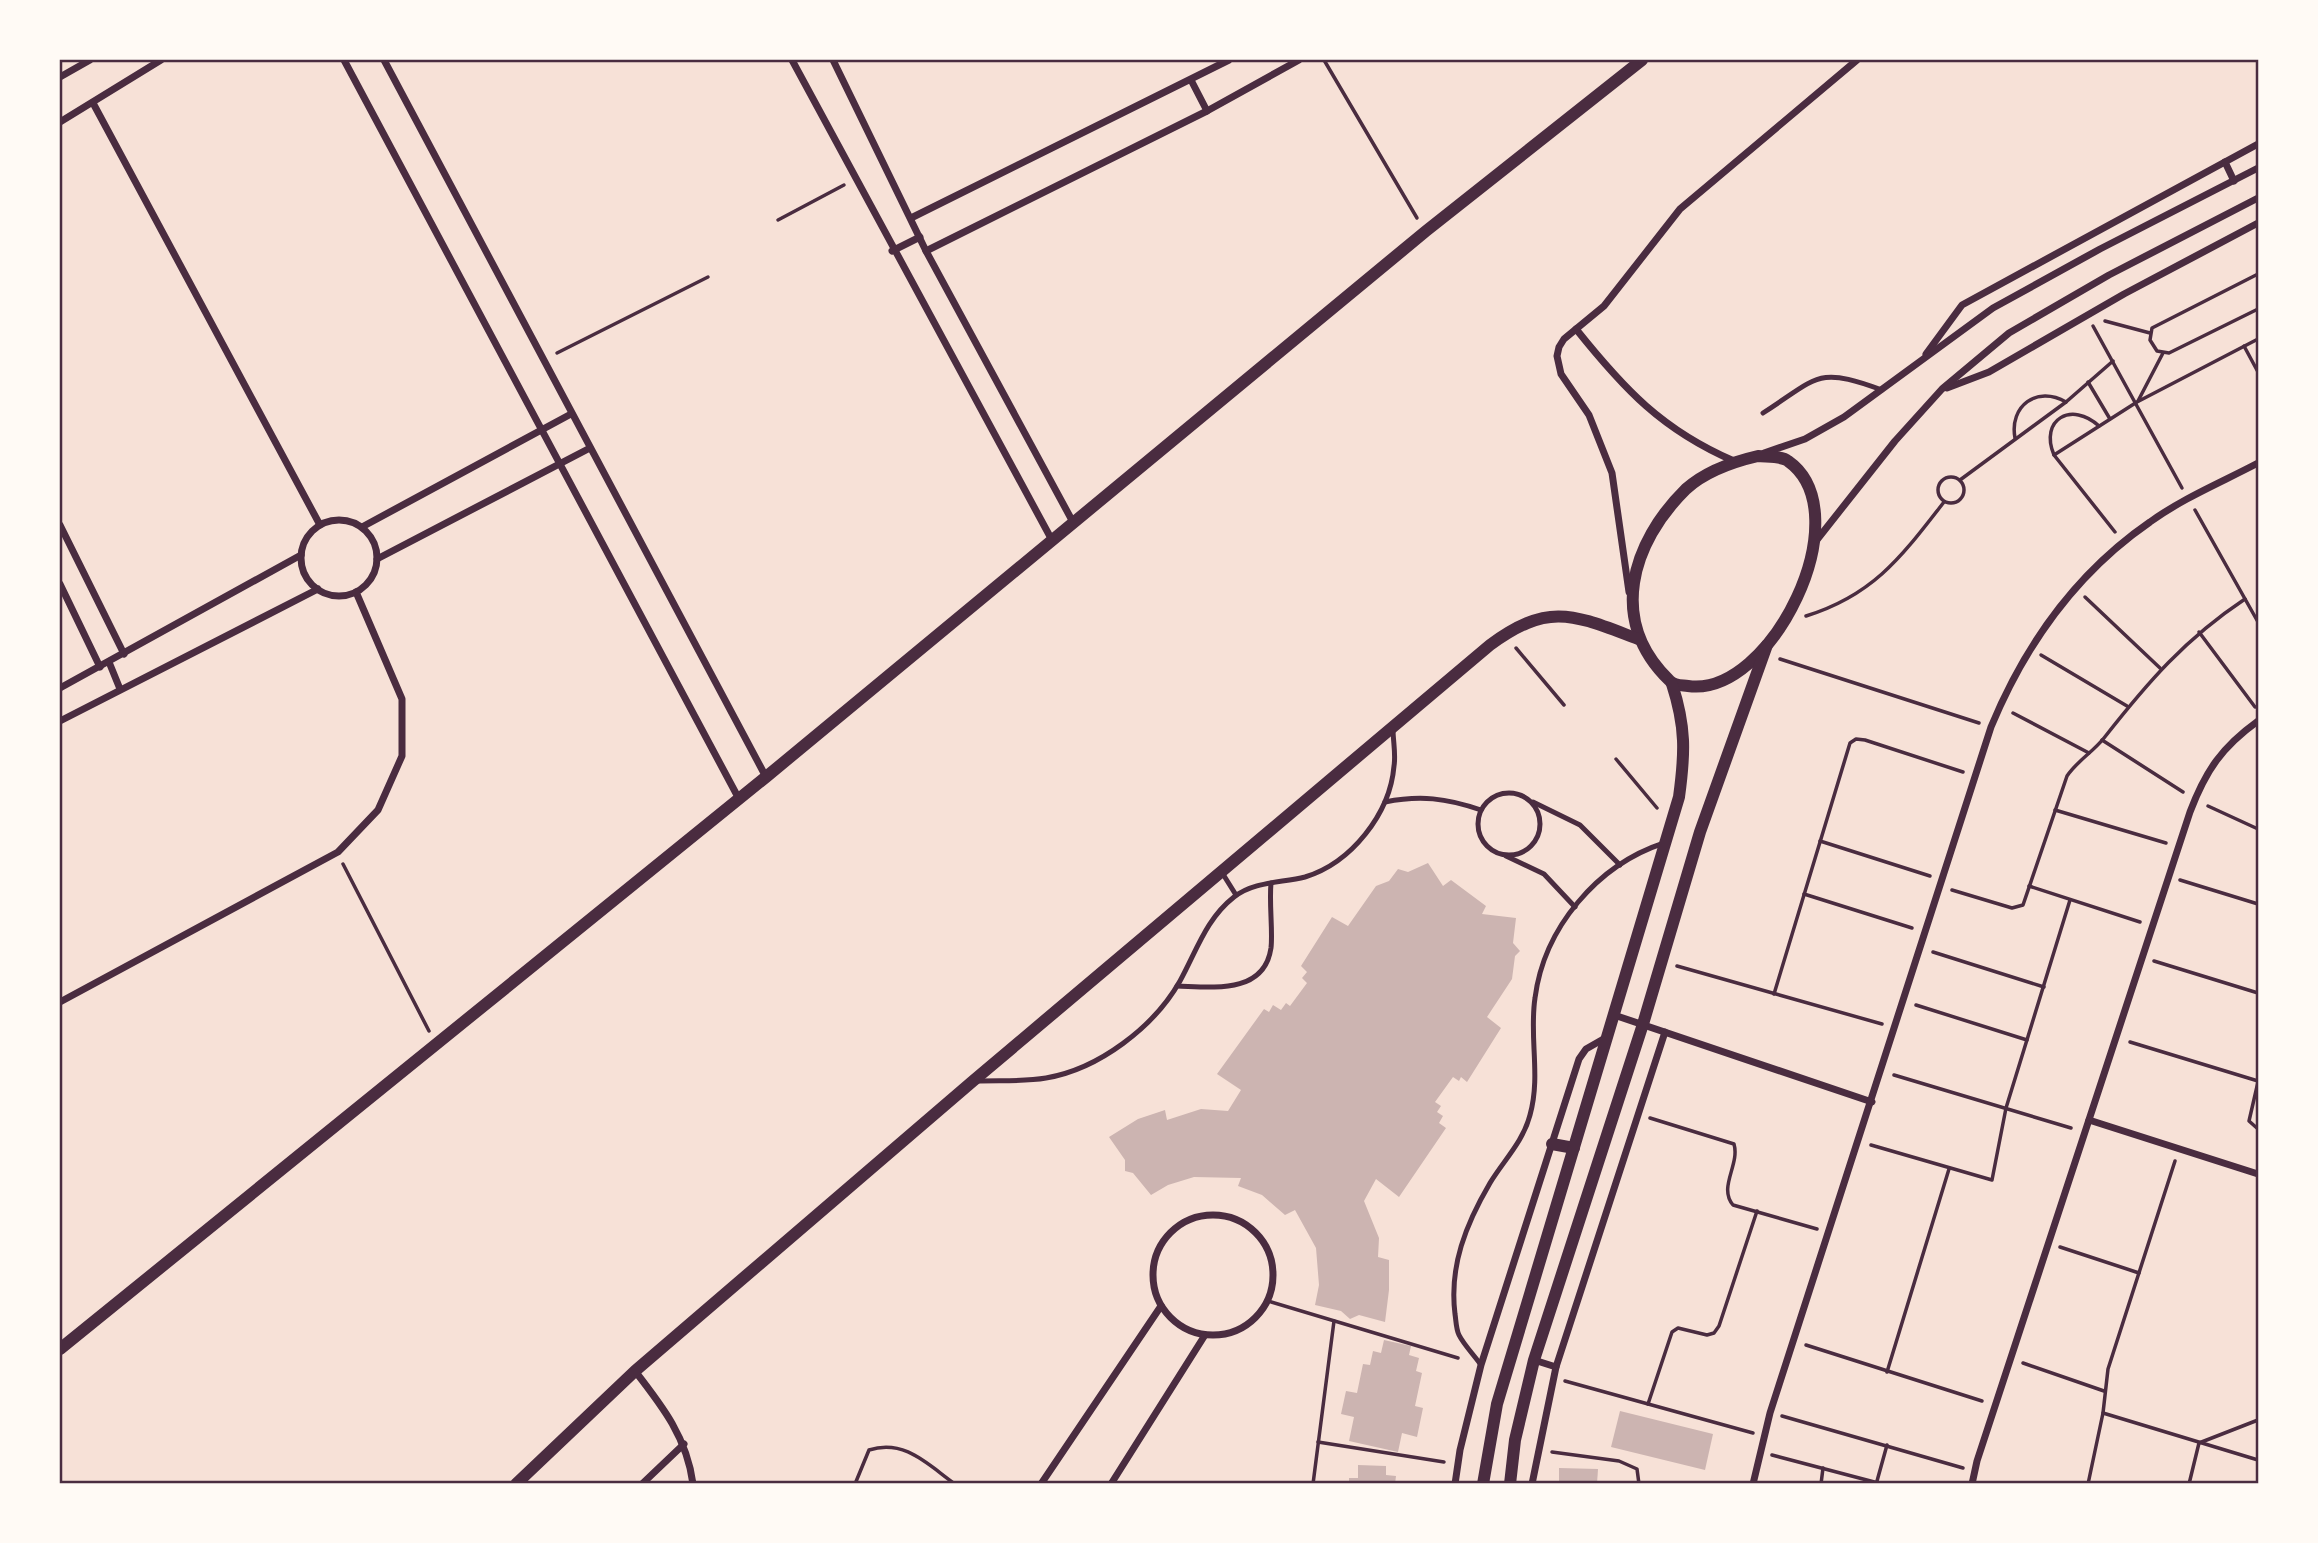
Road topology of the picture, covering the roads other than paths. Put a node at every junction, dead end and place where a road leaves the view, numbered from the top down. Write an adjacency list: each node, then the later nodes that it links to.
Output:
1 (90, 60): 11 (street)
2 (161, 60): 13 (street)
3 (344, 60): 32 (street)
4 (384, 60): 31 (street)
5 (792, 60): 24 (street)
6 (833, 60): 21 (street)
7 (1229, 60): 12 (street)
8 (1299, 60): 14 (street)
9 (1642, 60): 40 (street)
10 (1857, 60): 26 (street)
11 (60, 77)
12 (1191, 80): 14 (street); 21 (street)
13 (93, 103): 15 (street); 39 (street)
14 (1207, 111): 25 (street)
15 (60, 122)
16 (2259, 144): 17 (street)
17 (2225, 162): 19 (street); 27 (street)
18 (2259, 168): 19 (street)
19 (2234, 181): 27 (street)
20 (2259, 198): 28 (street)
21 (911, 218): 23 (street)
22 (2259, 223): 28 (street)
23 (920, 237): 24 (street); 25 (street)
24 (892, 250): 42 (street)
25 (926, 251): 40 (street)
26 (1576, 329): 35 (street); 49 (street)
27 (1920, 362): 29 (street)
28 (1942, 389): 43 (street)
29 (1882, 390): 30 (lane); 34 (street)
30 (1763, 413)
31 (571, 414): 32 (street); 33 (street)
32 (540, 429): 37 (street); 41 (street)
33 (590, 448): 37 (street); 61 (street)
34 (1758, 456): 35 (street); 43 (street)
35 (1735, 461): 49 (street)
36 (2259, 463): 80 (street)
37 (559, 466): 45 (street); 62 (street)
38 (60, 525): 52 (street)
39 (320, 525): 41 (street); 44 (street)
40 (1074, 525): 42 (street)
41 (362, 527): 45 (street)
42 (1053, 542): 61 (street)
43 (1813, 544): 51 (street)
44 (301, 555): 47 (street); 52 (street)
45 (377, 559): 48 (street)
46 (60, 584): 54 (street)
47 (318, 589): 48 (street); 57 (street)
48 (356, 592): 74 (street)
49 (1630, 607): 50 (street)
50 (1639, 639): 55 (street); 60 (street)
51 (1766, 650): 55 (street); 76 (street)
52 (124, 654): 53 (street)
53 (109, 662): 54 (street); 57 (street)
54 (100, 667): 56 (street)
55 (1672, 684): 66 (street)
56 (60, 688)
57 (120, 689): 58 (street)
58 (60, 721)
59 (2259, 721): 81 (street)
60 (1393, 725): 64 (lane); 69 (street)
61 (766, 777): 62 (street)
62 (739, 799): 87 (street)
63 (1529, 800): 65 (lane); 67 (lane); 68 (lane)
64 (1385, 802): 65 (lane); 70 (lane)
65 (1481, 810): 67 (lane)
66 (1667, 842): 68 (lane); 75 (street)
67 (1503, 855): 72 (lane)
68 (1620, 864): 72 (lane)
69 (1221, 871): 71 (lane); 79 (street)
70 (1271, 883): 71 (lane); 73 (lane)
71 (1236, 895): 73 (lane)
72 (1575, 907): 89 (lane)
73 (1177, 986): 79 (lane)
74 (60, 1002)
75 (1614, 1015): 76 (street); 78 (street)
76 (1643, 1024): 77 (street); 88 (street)
77 (1665, 1032): 80 (street); 90 (street)
78 (1607, 1036): 82 (street); 83 (street)
79 (973, 1081): 91 (street)
80 (1872, 1102): 102 (street)
81 (2089, 1120): 84 (street); 103 (street)
82 (1552, 1144): 83 (street); 89 (street)
83 (1574, 1148): 99 (street)
84 (2259, 1174)
85 (1161, 1306): 86 (street); 86 (street); 96 (street)
86 (1205, 1335): 97 (street)
87 (60, 1349)
88 (1534, 1360): 90 (street); 100 (street)
89 (1481, 1365): 98 (street)
90 (1556, 1367): 101 (street)
91 (635, 1371): 92 (street); 93 (street)
92 (684, 1444): 94 (street); 95 (street)
93 (516, 1483)
94 (642, 1483)
95 (693, 1483)
96 (1041, 1483)
97 (1111, 1483)
98 (1455, 1483)
99 (1483, 1483)
100 (1510, 1483)
101 (1532, 1483)
102 (1753, 1483)
103 (1972, 1483)

